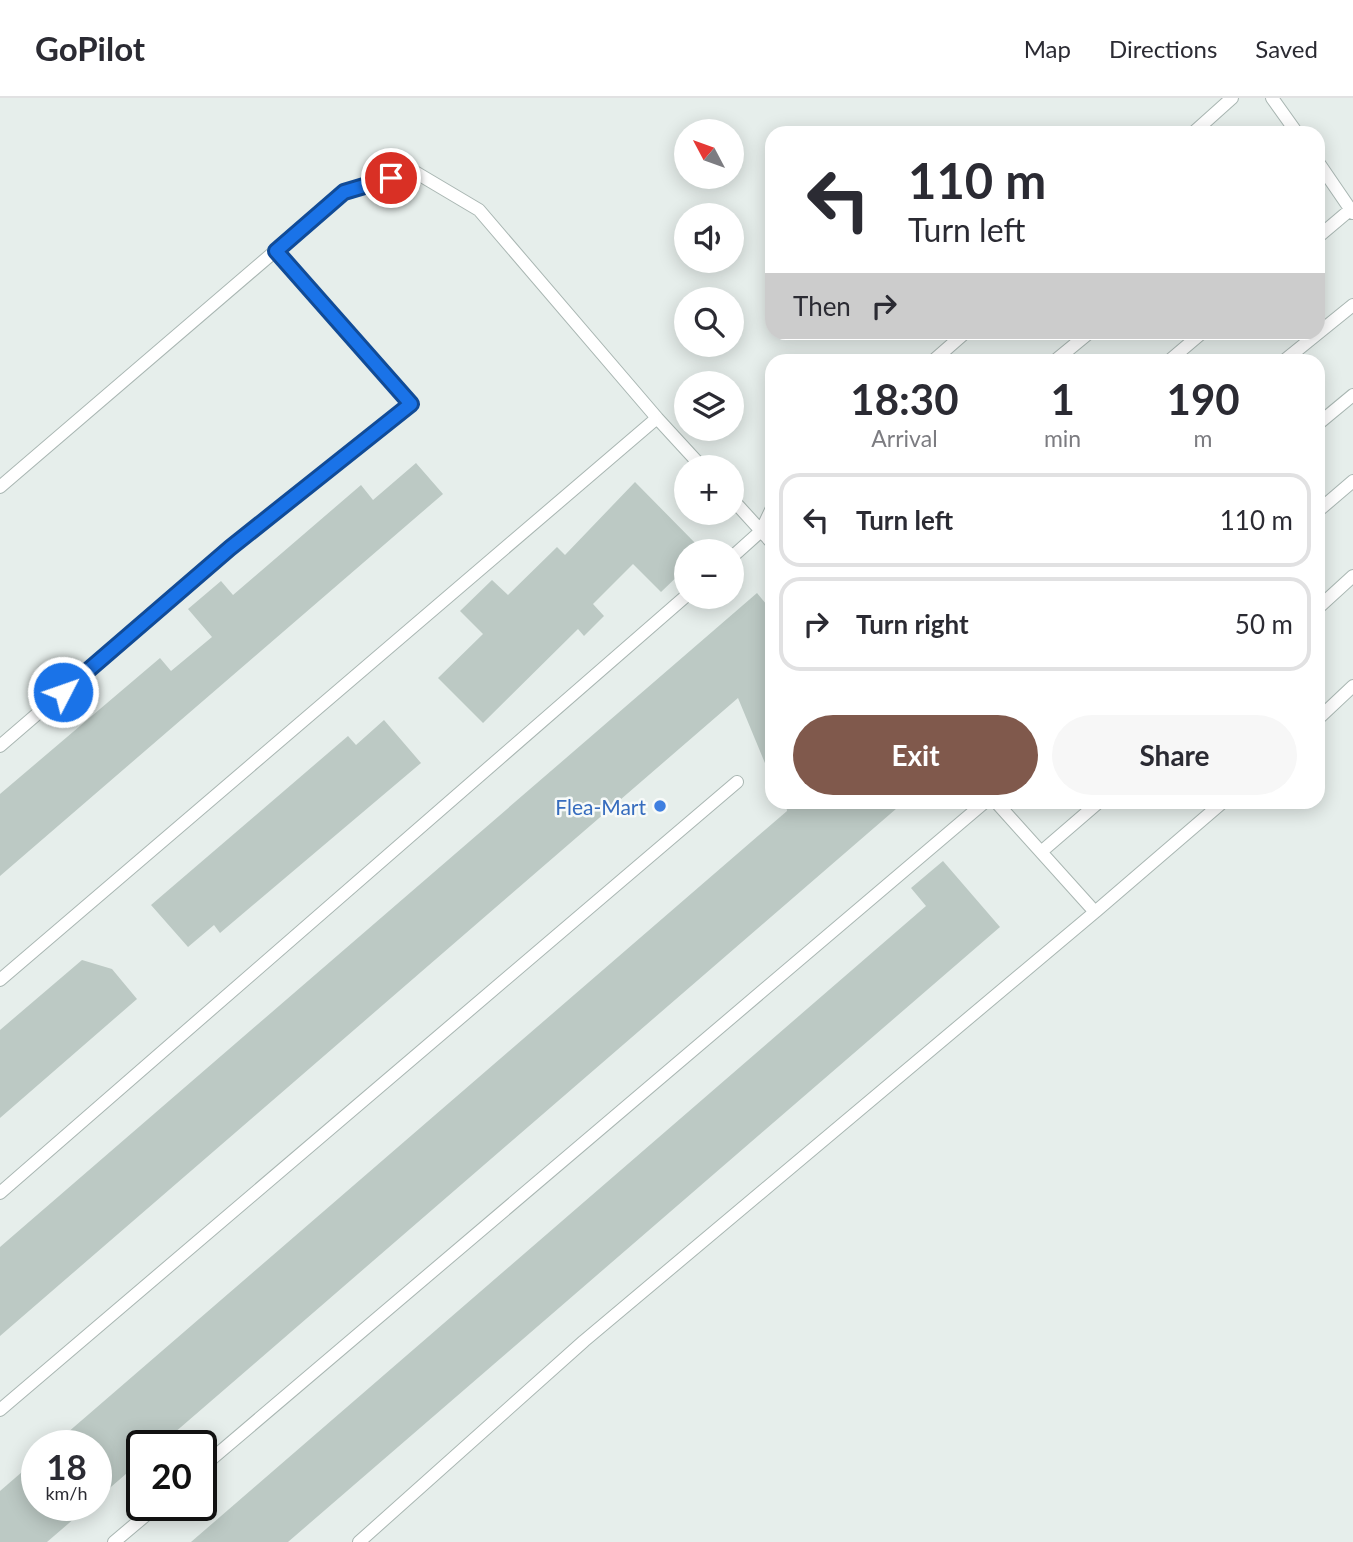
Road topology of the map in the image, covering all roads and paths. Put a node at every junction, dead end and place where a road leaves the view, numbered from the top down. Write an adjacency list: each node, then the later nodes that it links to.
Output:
1 (1233, 98): 3 (lane)
2 (1272, 98): 4 (lane)
3 (1201, 126)
4 (1292, 126)
5 (1325, 172): 6 (lane)
6 (1352, 211): 7 (lane)
7 (1325, 232)
8 (276, 251): 20 (lane); 24 (lane); 36 (lane)
9 (1353, 305): 10 (lane)
10 (1325, 327)
11 (957, 340): 15 (lane)
12 (1080, 340): 16 (lane)
13 (1194, 340): 17 (lane)
14 (1309, 340): 18 (lane)
15 (941, 354)
16 (1063, 354)
17 (1177, 354)
18 (1292, 354)
19 (1353, 395): 21 (lane)
20 (657, 418): 22 (lane); 44 (lane)
21 (1325, 418)
22 (691, 455)
23 (1353, 481): 25 (lane)
24 (0, 487)
25 (1325, 505)
26 (744, 512): 28 (lane)
27 (765, 523): 28 (lane)
28 (761, 531): 29 (lane); 30 (lane)
29 (765, 535)
30 (744, 546)
31 (1353, 576): 32 (lane)
32 (1325, 602)
33 (674, 606): 45 (lane)
34 (1353, 686): 35 (lane)
35 (1325, 712)
36 (0, 746)
37 (737, 782): 46 (lane)
38 (977, 809): 47 (lane)
39 (1002, 809): 42 (lane)
40 (1090, 809): 42 (lane)
41 (1215, 809): 43 (lane)
42 (1041, 852): 43 (lane)
43 (1096, 912): 50 (lane)
44 (0, 980)
45 (0, 1193)
46 (0, 1410)
47 (217, 1454)
48 (139, 1521): 49 (lane)
49 (114, 1542)
50 (359, 1542)

